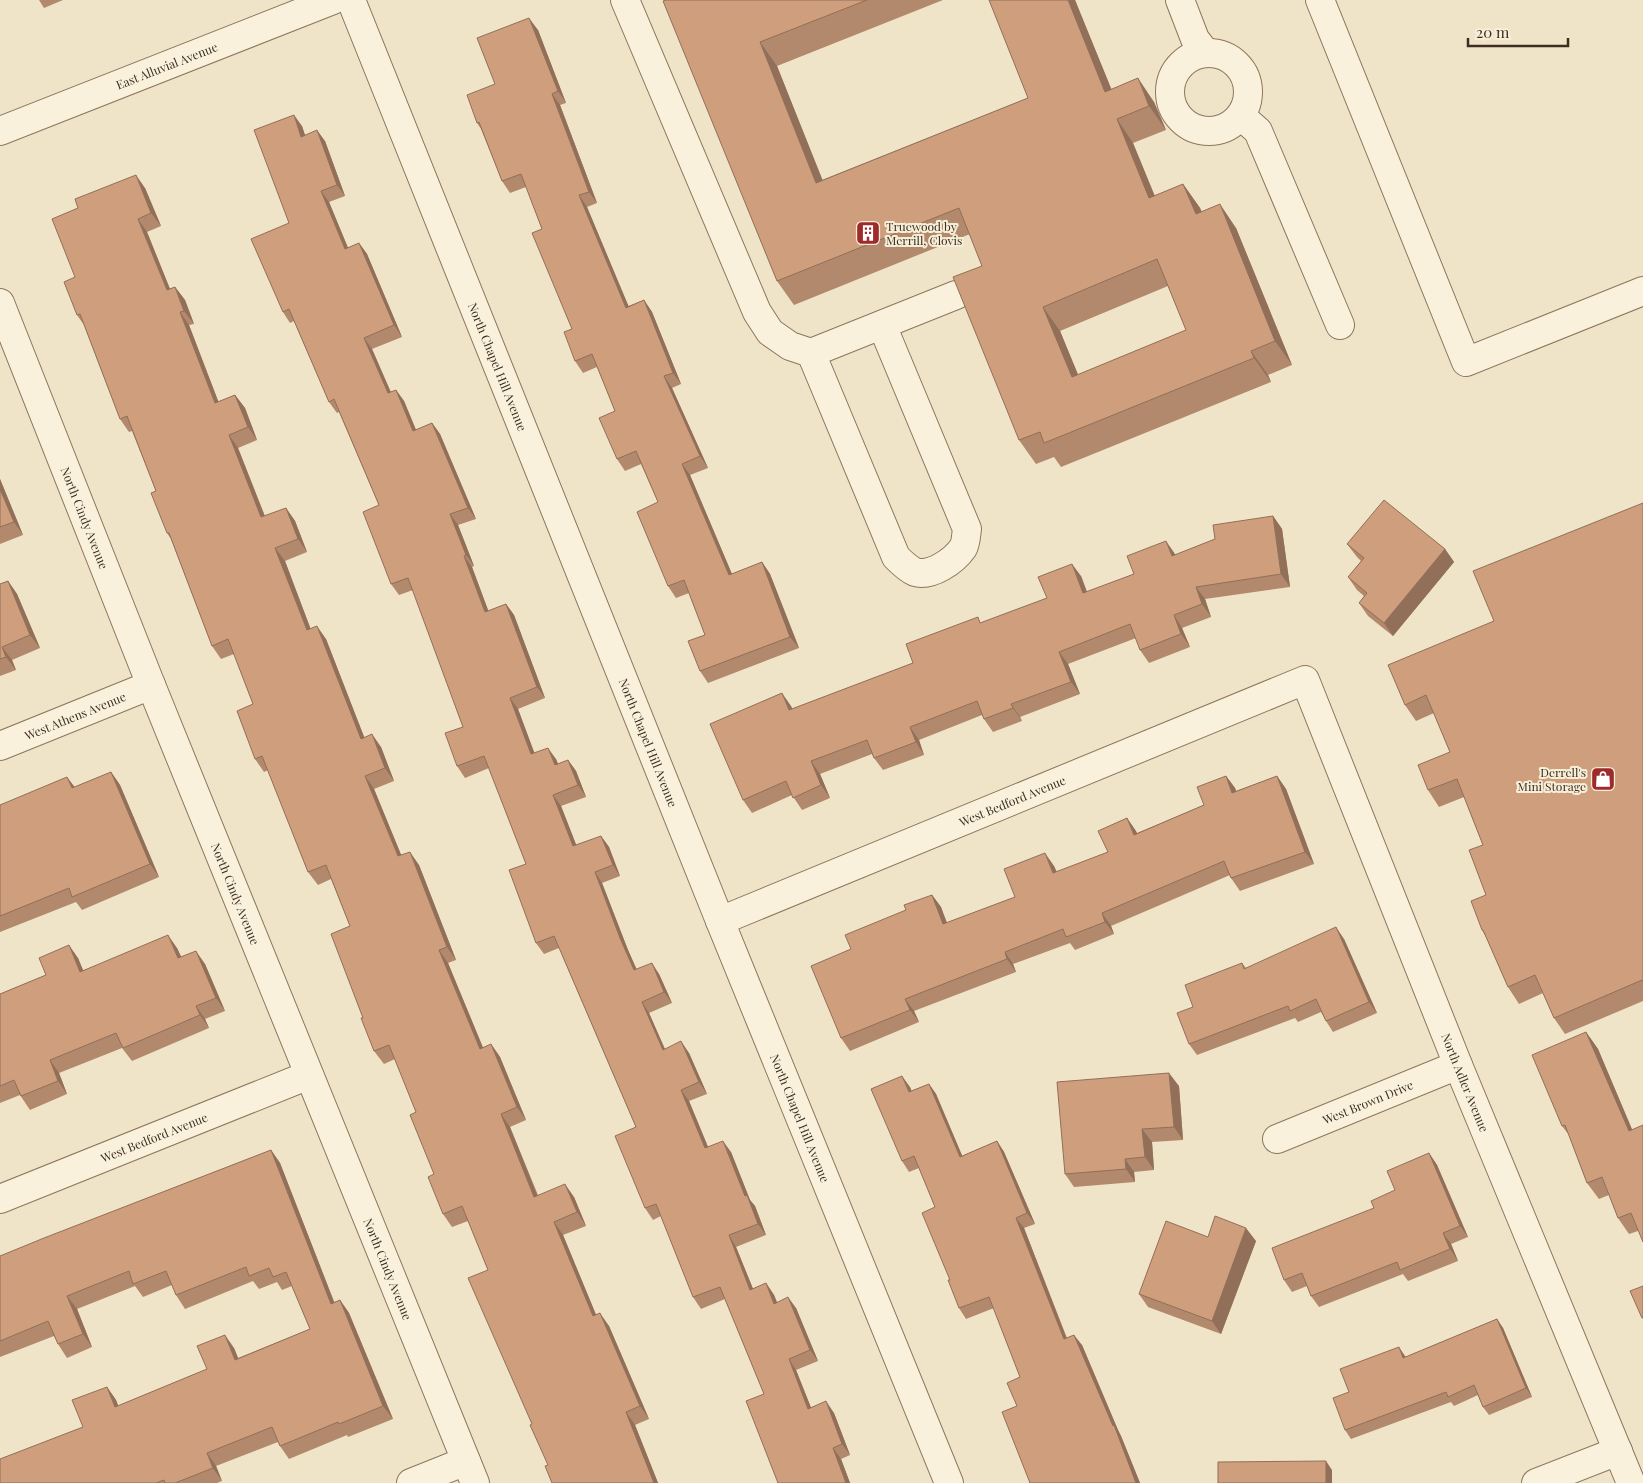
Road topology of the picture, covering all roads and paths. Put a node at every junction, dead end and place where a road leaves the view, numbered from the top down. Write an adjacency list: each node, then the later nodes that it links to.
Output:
1 (333, 0): 8 (street, East Alluvial Avenue)
2 (351, 0): 18 (street, North Chapel Hill Avenue)
3 (625, 0): 14 (street)
4 (1180, 0): 6 (street)
5 (1320, 0): 9 (street)
6 (1205, 52): 7 (street); 7 (street)
7 (1241, 116): 13 (street)
8 (0, 131)
9 (1643, 291)
10 (956, 295): 12 (street)
11 (0, 304): 16 (street, North Cindy Avenue)
12 (882, 325): 14 (street); 14 (street)
13 (1340, 325)
14 (811, 353)
15 (1305, 680): 18 (street, West Bedford Avenue); 19 (street, North Adler Avenue)
16 (151, 685): 17 (street, West Athens Avenue); 20 (street, North Cindy Avenue)
17 (0, 746)
18 (720, 920): 26 (street, North Chapel Hill Avenue)
19 (1458, 1065): 21 (street, West Brown Drive); 23 (street, North Adler Avenue)
20 (309, 1075): 22 (street, West Bedford Avenue); 24 (street, North Cindy Avenue)
21 (1277, 1139)
22 (0, 1199)
23 (1618, 1451): 27 (street); 28 (street, North Adler Avenue)
24 (470, 1472): 25 (street)
25 (412, 1483)
26 (949, 1483)
27 (1536, 1483)
28 (1631, 1483)

